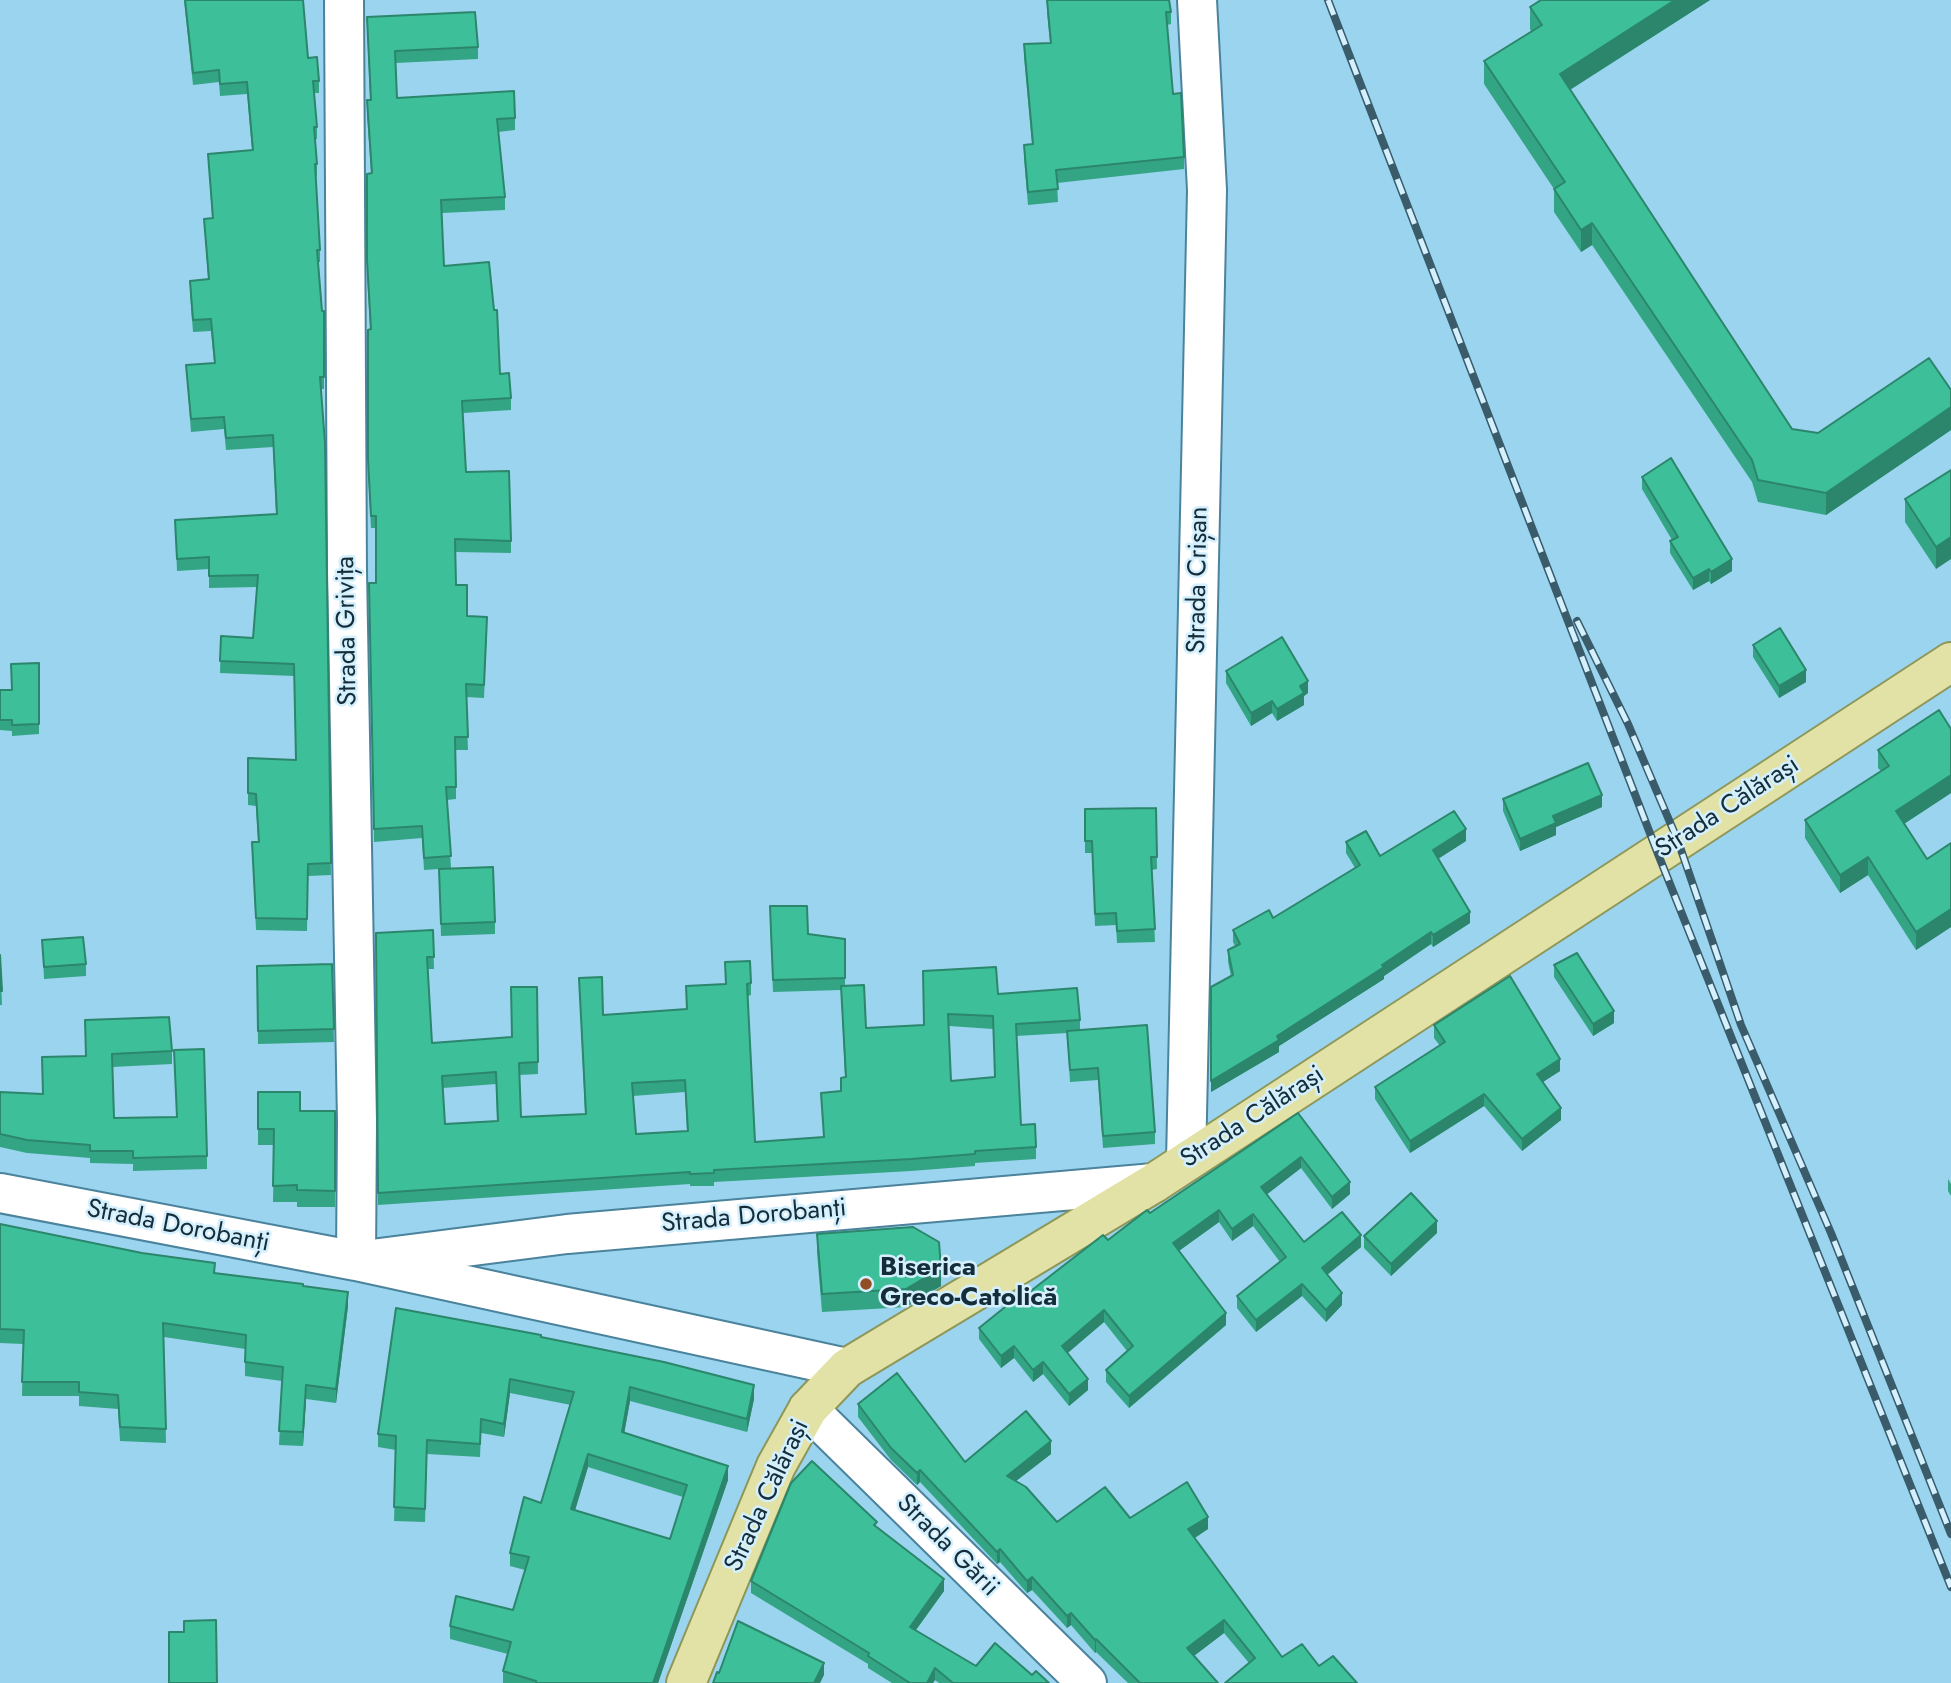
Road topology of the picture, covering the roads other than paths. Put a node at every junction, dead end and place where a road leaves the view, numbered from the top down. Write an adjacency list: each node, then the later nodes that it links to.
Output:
1 (344, 0): 7 (street, Strada Grivița)
2 (1197, 0): 4 (street, Strada Crișan)
3 (1951, 662): 4 (main road, Strada Călărași)
4 (1186, 1161): 5 (main road, Strada Călărași)
5 (1154, 1182): 7 (street, Strada Dorobanți); 8 (main road, Strada Călărași)
6 (0, 1193): 7 (street, Strada Dorobanți)
7 (356, 1261): 8 (street, Strada Dorobanți)
8 (847, 1368): 9 (main road, Strada Călărași)
9 (808, 1409): 10 (main road, Strada Călărași); 11 (street, Strada Gării)
10 (686, 1683)
11 (1087, 1683)

